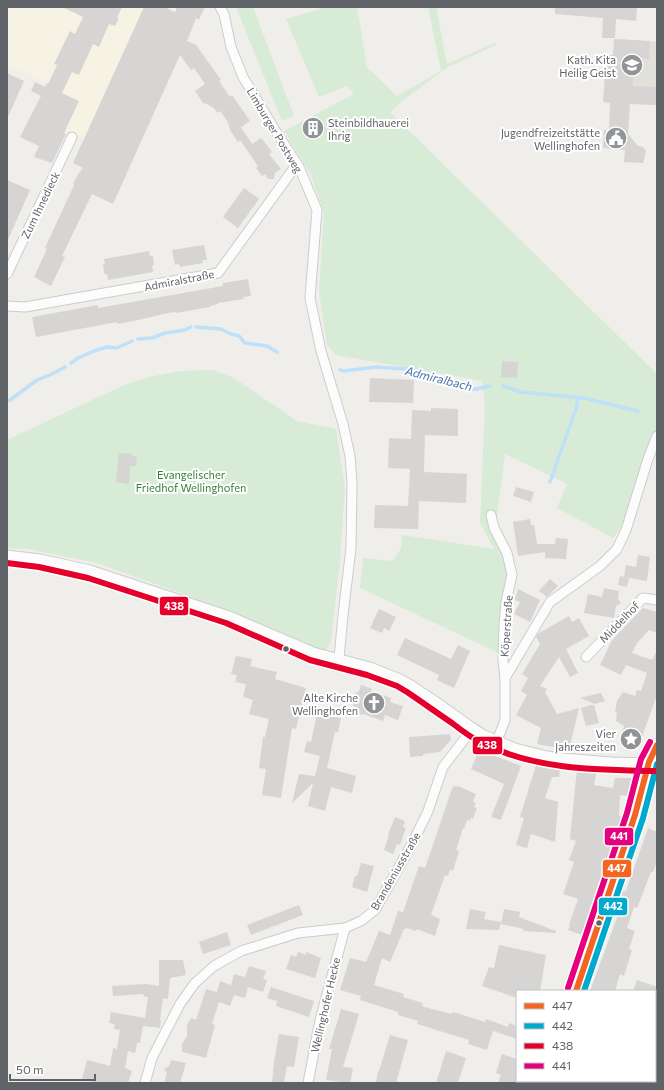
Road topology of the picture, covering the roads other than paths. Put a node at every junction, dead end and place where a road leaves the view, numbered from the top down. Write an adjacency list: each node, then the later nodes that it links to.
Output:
1 (220, 7): 3 (street, Limburger Postweg)
2 (72, 137): 4 (street, Zum Ihnedieck)
3 (297, 164): 5 (street, Admiralstraße); 11 (street, Limburger Postweg)
4 (7, 274)
5 (7, 306)
6 (657, 436): 12 (street)
7 (491, 515): 12 (street, Köperstraße)
8 (7, 555): 11 (street)
9 (657, 600): 10 (street, Middelhof)
10 (586, 657)
11 (339, 658): 13 (street)
12 (505, 678): 14 (street, Köperstraße)
13 (472, 728): 14 (street); 17 (street, Brandeniusstraße)
14 (497, 741): 16 (street)
15 (657, 745): 16 (street)
16 (653, 763): 18 (street)
17 (345, 928): 19 (street, Brandeniusstraße); 20 (street, Wellinghofer Hecke)
18 (576, 990)
19 (145, 1083)
20 (308, 1083)

